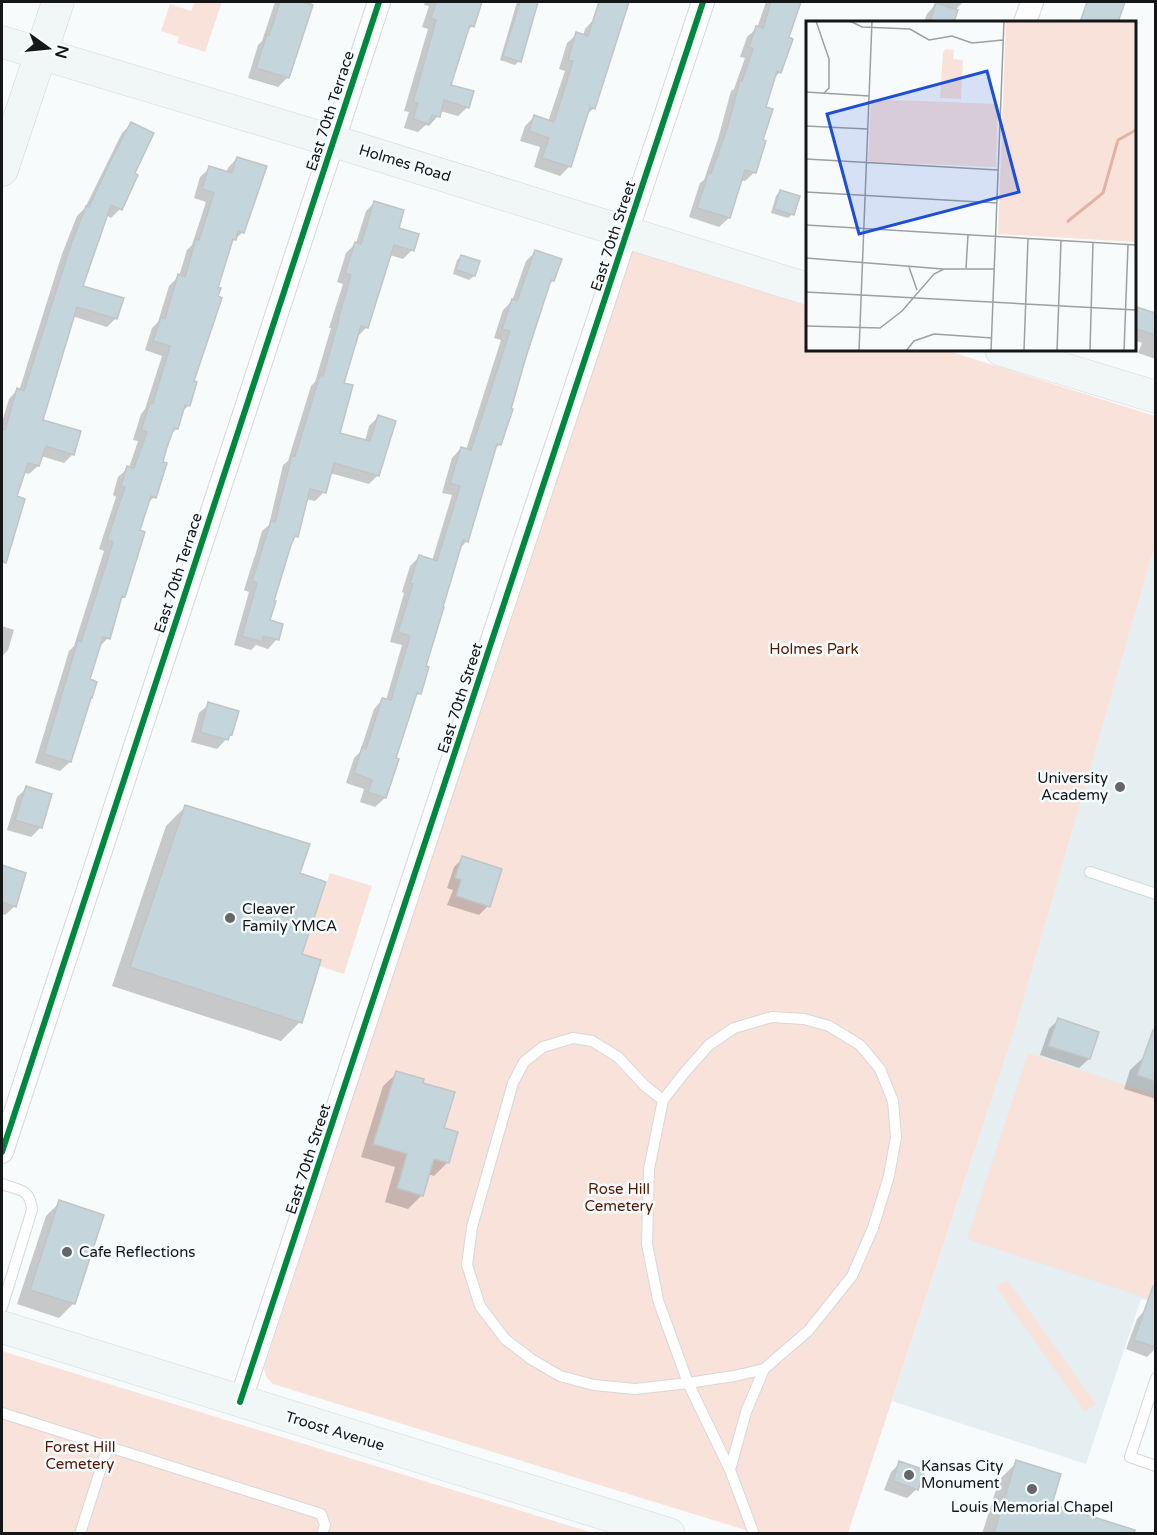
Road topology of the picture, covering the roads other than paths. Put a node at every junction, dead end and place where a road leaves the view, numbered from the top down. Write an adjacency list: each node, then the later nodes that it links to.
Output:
1 (58, 2): 7 (main road)
2 (379, 2): 8 (street, East 70th Terrace)
3 (703, 2): 10 (street, East 70th Street)
4 (1032, 2): 5 (street)
5 (1025, 21)
6 (2, 42): 7 (main road, Holmes Road)
7 (40, 54): 8 (main road, Holmes Road); 9 (main road)
8 (333, 141): 10 (main road, Holmes Road); 17 (street, East 70th Terrace)
9 (2, 170)
10 (627, 232): 11 (main road, Holmes Road); 24 (street, East 70th Street)
11 (806, 289)
12 (1004, 351): 13 (main road)
13 (1155, 397)
14 (1090, 872): 15 (lane)
15 (1155, 894)
16 (663, 1100): 21 (lane); 23 (lane); 23 (lane)
17 (2, 1152)
18 (2, 1184): 19 (lane)
19 (2, 1307)
20 (2, 1328): 24 (main road, Troost Avenue)
21 (764, 1369): 23 (lane); 28 (lane)
22 (1155, 1378): 27 (lane)
23 (688, 1383): 28 (lane)
24 (240, 1402): 31 (main road, Troost Avenue)
25 (2, 1413): 26 (lane)
26 (108, 1446): 29 (lane); 30 (lane)
27 (1155, 1466)
28 (730, 1470): 32 (lane)
29 (80, 1533)
30 (322, 1533)
31 (669, 1533)
32 (754, 1533)

